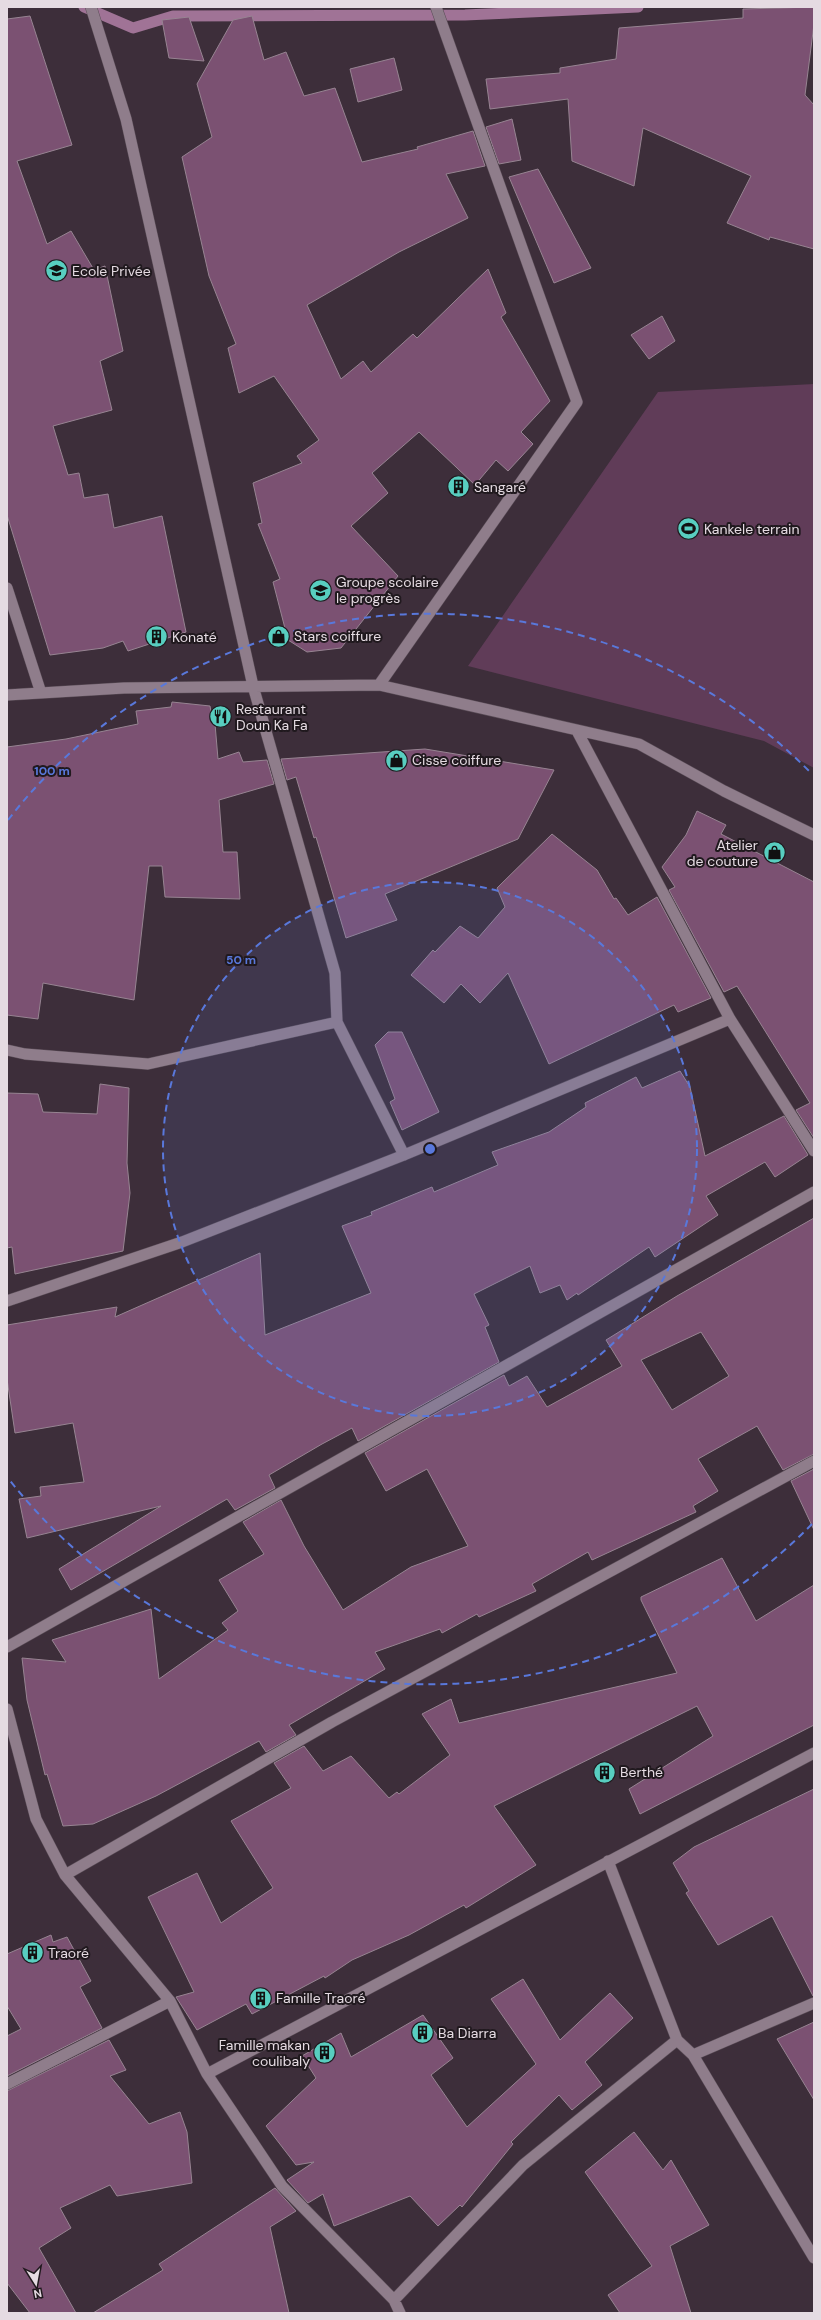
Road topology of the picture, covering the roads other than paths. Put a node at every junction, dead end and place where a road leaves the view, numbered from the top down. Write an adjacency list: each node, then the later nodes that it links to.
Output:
1 (91, 7): 5 (street)
2 (436, 7): 4 (street)
3 (7, 588): 6 (street)
4 (379, 685): 5 (street); 8 (street)
5 (253, 686): 6 (street); 11 (street)
6 (41, 693): 7 (street)
7 (7, 695)
8 (577, 730): 9 (street); 10 (street)
9 (814, 835)
10 (730, 1019): 13 (street); 14 (street)
11 (337, 1022): 12 (street); 14 (street)
12 (7, 1050)
13 (814, 1151)
14 (404, 1155): 16 (street)
15 (814, 1192): 18 (street)
16 (7, 1301)
17 (814, 1461): 22 (street)
18 (7, 1647)
19 (7, 1709): 22 (street)
20 (814, 1753): 21 (street)
21 (608, 1861): 25 (street); 27 (street)
22 (65, 1875): 23 (street)
23 (170, 2002): 27 (street); 28 (street)
24 (814, 2003): 26 (street)
25 (677, 2040): 26 (street); 30 (street)
26 (693, 2055): 29 (street)
27 (207, 2074): 30 (street)
28 (7, 2084)
29 (813, 2255)
30 (394, 2300): 31 (street)
31 (400, 2313)

